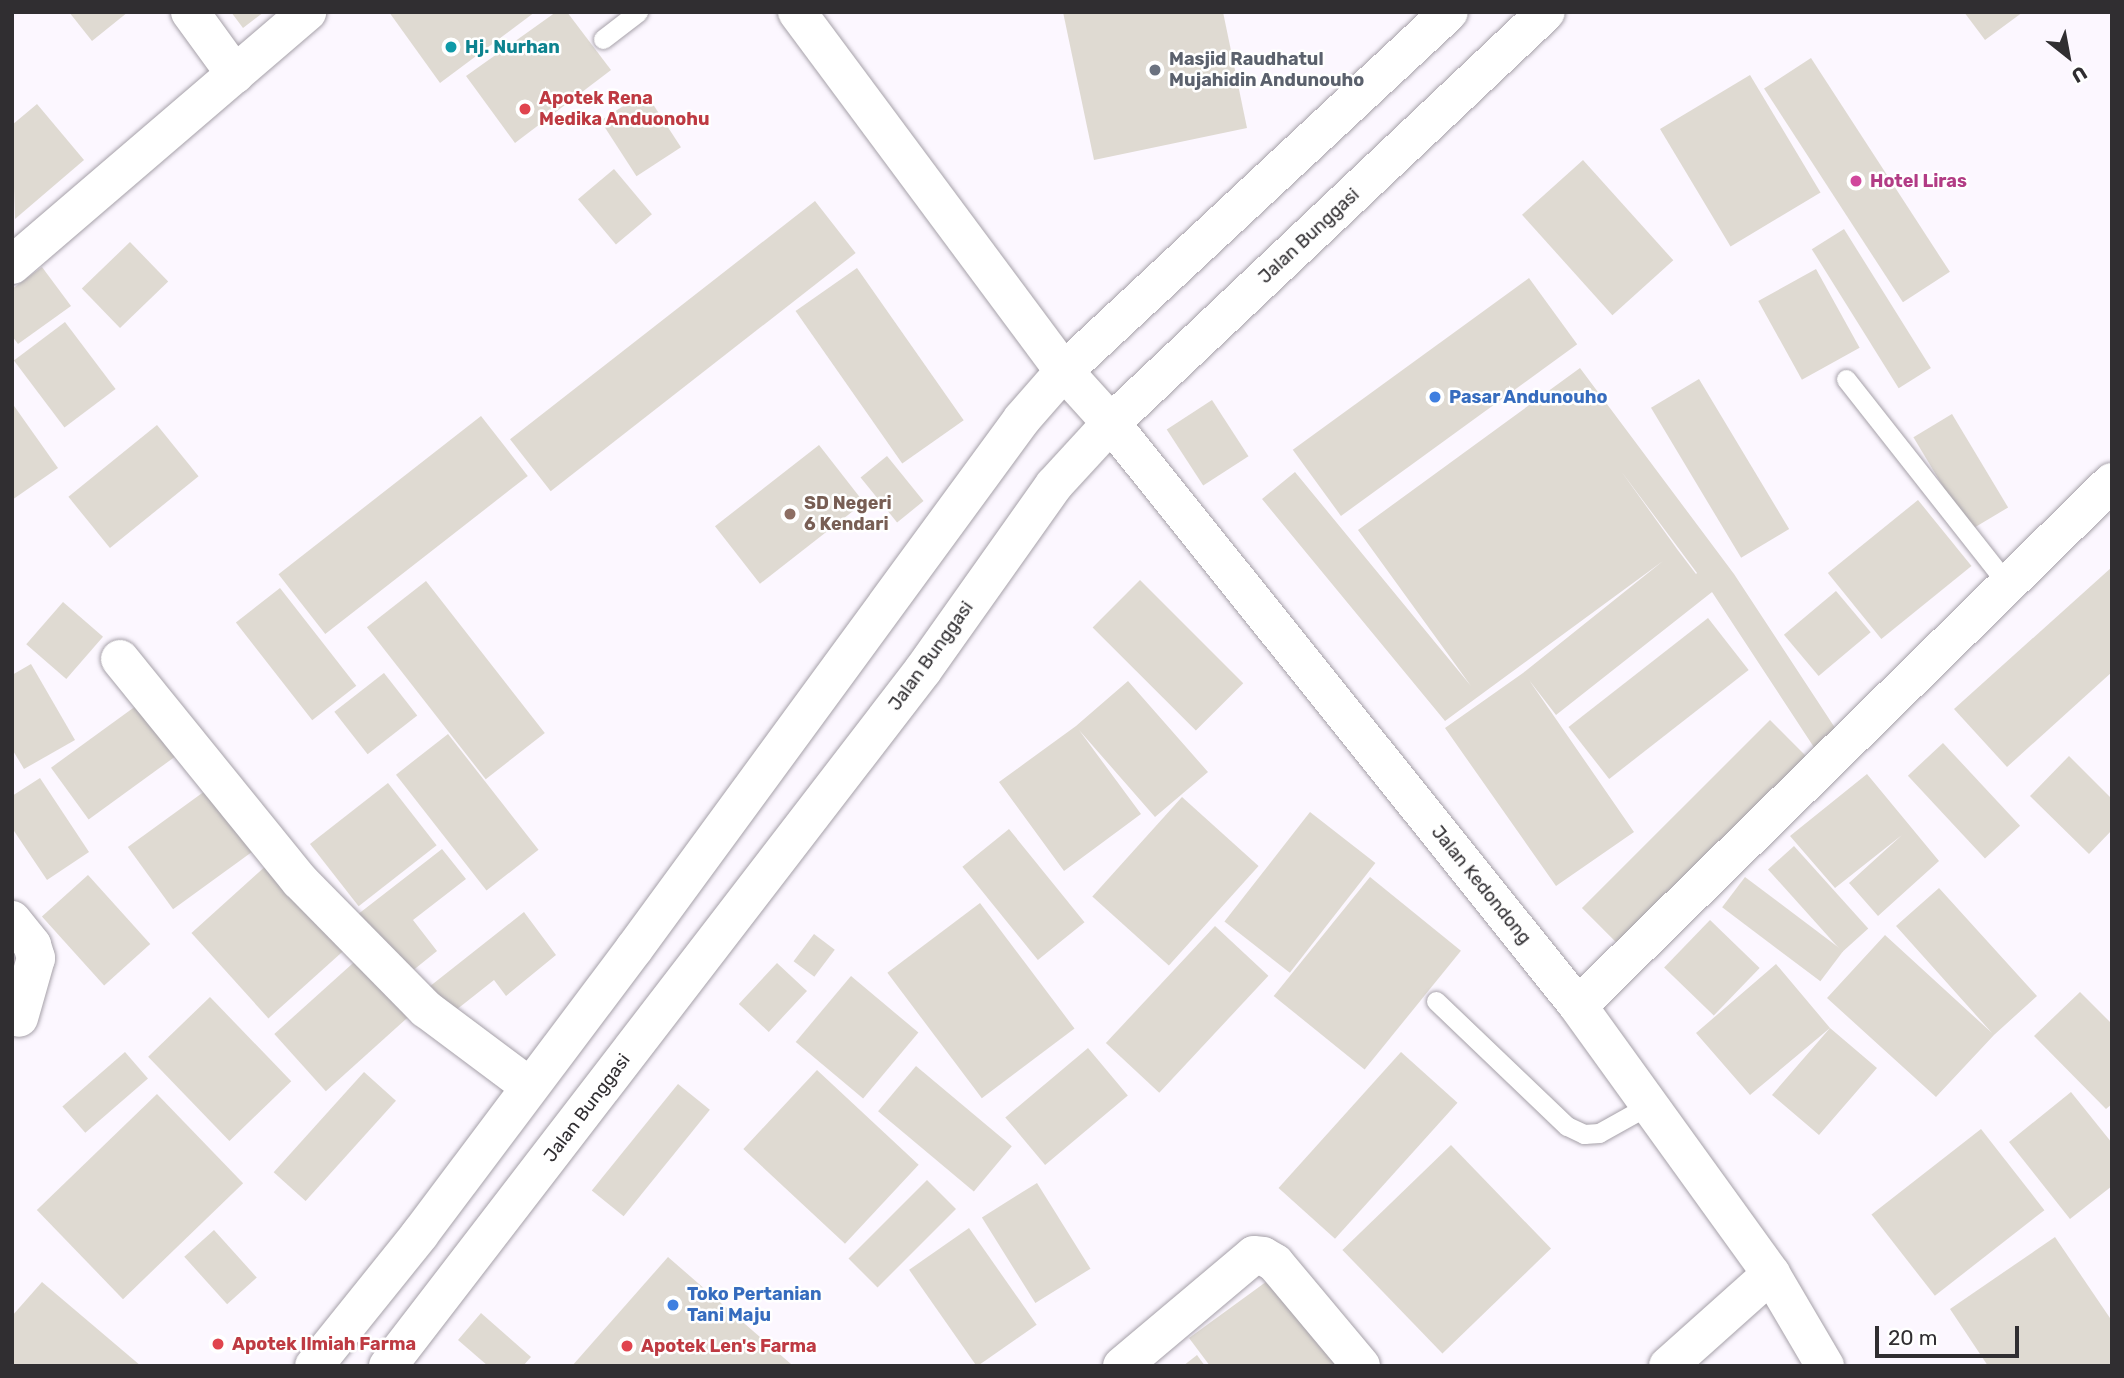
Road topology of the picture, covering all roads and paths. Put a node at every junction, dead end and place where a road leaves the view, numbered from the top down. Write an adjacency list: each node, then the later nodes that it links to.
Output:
1 (190, 12): 8 (main road)
2 (307, 12): 8 (main road)
3 (638, 12): 7 (lane)
4 (797, 12): 10 (main road, Jalan Kedondong)
5 (1448, 12): 10 (main road)
6 (1546, 12): 12 (main road, Jalan Bunggasi)
7 (603, 39)
8 (235, 74): 9 (main road)
9 (12, 265)
10 (1065, 371): 12 (main road, Jalan Kedondong); 20 (main road)
11 (1846, 379): 14 (lane)
12 (1111, 423): 18 (main road, Jalan Kedondong); 23 (main road, Jalan Bunggasi)
13 (2112, 482): 14 (main road)
14 (2008, 585): 18 (main road)
15 (120, 659): 20 (main road)
16 (12, 920): 19 (main road)
17 (1436, 1001): 21 (lane)
18 (1578, 1006): 21 (main road, Jalan Kedondong)
19 (19, 1018)
20 (528, 1086): 22 (main road)
21 (1649, 1105): 24 (main road, Jalan Kedondong)
22 (420, 1234): 23 (main road); 25 (main road)
23 (463, 1271): 26 (main road, Jalan Bunggasi)
24 (1771, 1274): 29 (main road); 30 (main road, Jalan Kedondong)
25 (314, 1366)
26 (388, 1366)
27 (1122, 1366): 28 (main road)
28 (1361, 1366)
29 (1668, 1366)
30 (1825, 1366)

